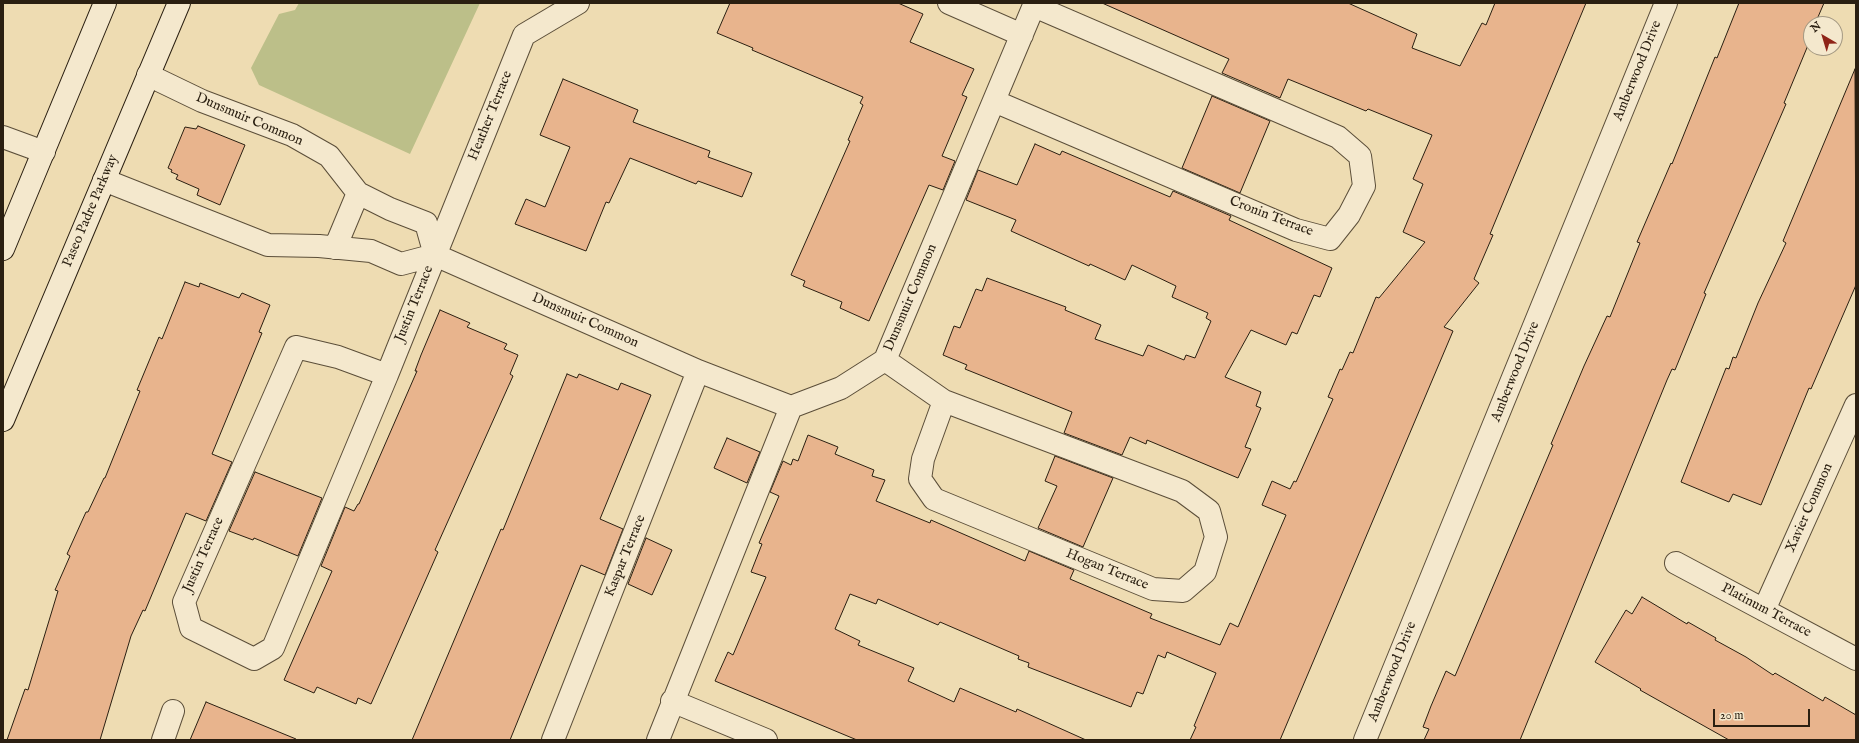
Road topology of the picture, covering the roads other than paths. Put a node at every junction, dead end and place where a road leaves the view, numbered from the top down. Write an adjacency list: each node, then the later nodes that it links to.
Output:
1 (105, 3): 11 (street)
2 (179, 3): 8 (street, Paseo Padre Parkway)
3 (578, 3): 16 (street, Heather Terrace)
4 (949, 3): 7 (street)
5 (1666, 3): 33 (street, Amberwood Drive)
6 (1035, 4): 7 (street, Dunsmuir Common); 9 (street, Cronin Terrace)
7 (1022, 35): 9 (street, Dunsmuir Common)
8 (148, 76): 12 (street, Paseo Padre Parkway); 13 (street, Dunsmuir Common)
9 (994, 101): 17 (street, Dunsmuir Common)
10 (3, 137): 11 (street)
11 (44, 152): 15 (street)
12 (104, 180): 14 (street); 23 (street, Paseo Padre Parkway)
13 (358, 192): 14 (street); 16 (street, Dunsmuir Common)
14 (335, 248): 16 (street)
15 (3, 249)
16 (435, 255): 18 (street, Dunsmuir Common); 19 (street, Justin Terrace)
17 (885, 360): 20 (street, Hogan Terrace); 22 (street, Dunsmuir Common)
18 (698, 371): 22 (street, Dunsmuir Common); 30 (street, Kaspar Terrace)
19 (387, 375): 19 (street, Justin Terrace)
20 (944, 401): 20 (street, Hogan Terrace)
21 (1856, 406): 25 (street, Xavier Common)
22 (791, 407): 27 (street)
23 (3, 420)
24 (1676, 563): 25 (street, Platinum Terrace)
25 (1764, 610): 26 (street, Platinum Terrace)
26 (1856, 660)
27 (672, 701): 31 (street); 32 (street)
28 (173, 711): 29 (street)
29 (163, 740)
30 (553, 740)
31 (658, 740)
32 (766, 740)
33 (1365, 740)

